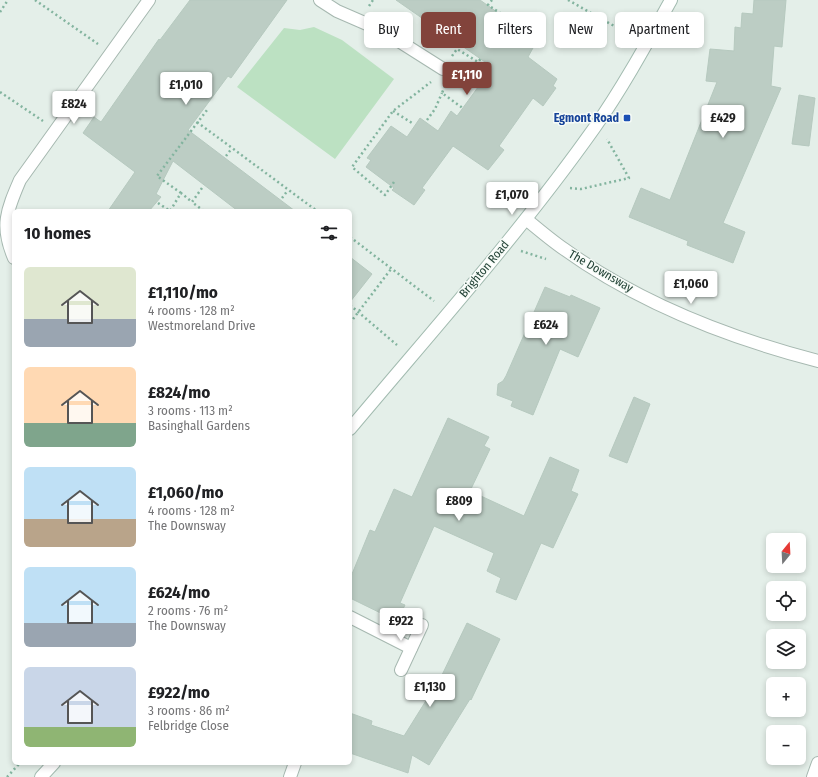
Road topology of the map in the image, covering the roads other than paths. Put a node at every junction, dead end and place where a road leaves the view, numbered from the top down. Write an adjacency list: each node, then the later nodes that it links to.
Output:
1 (149, 0): 6 (street)
2 (320, 0): 4 (street)
3 (671, 0): 5 (street, Brighton Road)
4 (443, 68)
5 (526, 219): 7 (street, The Downsway); 8 (street, Brighton Road)
6 (12, 254)
7 (818, 362)
8 (352, 427)
9 (352, 618): 11 (street)
10 (422, 625): 11 (street)
11 (411, 648): 12 (street)
12 (401, 670)
13 (818, 763): 18 (street)
14 (52, 765): 16 (street)
15 (294, 765): 17 (street)
16 (41, 777)
17 (290, 777)
18 (813, 777)

